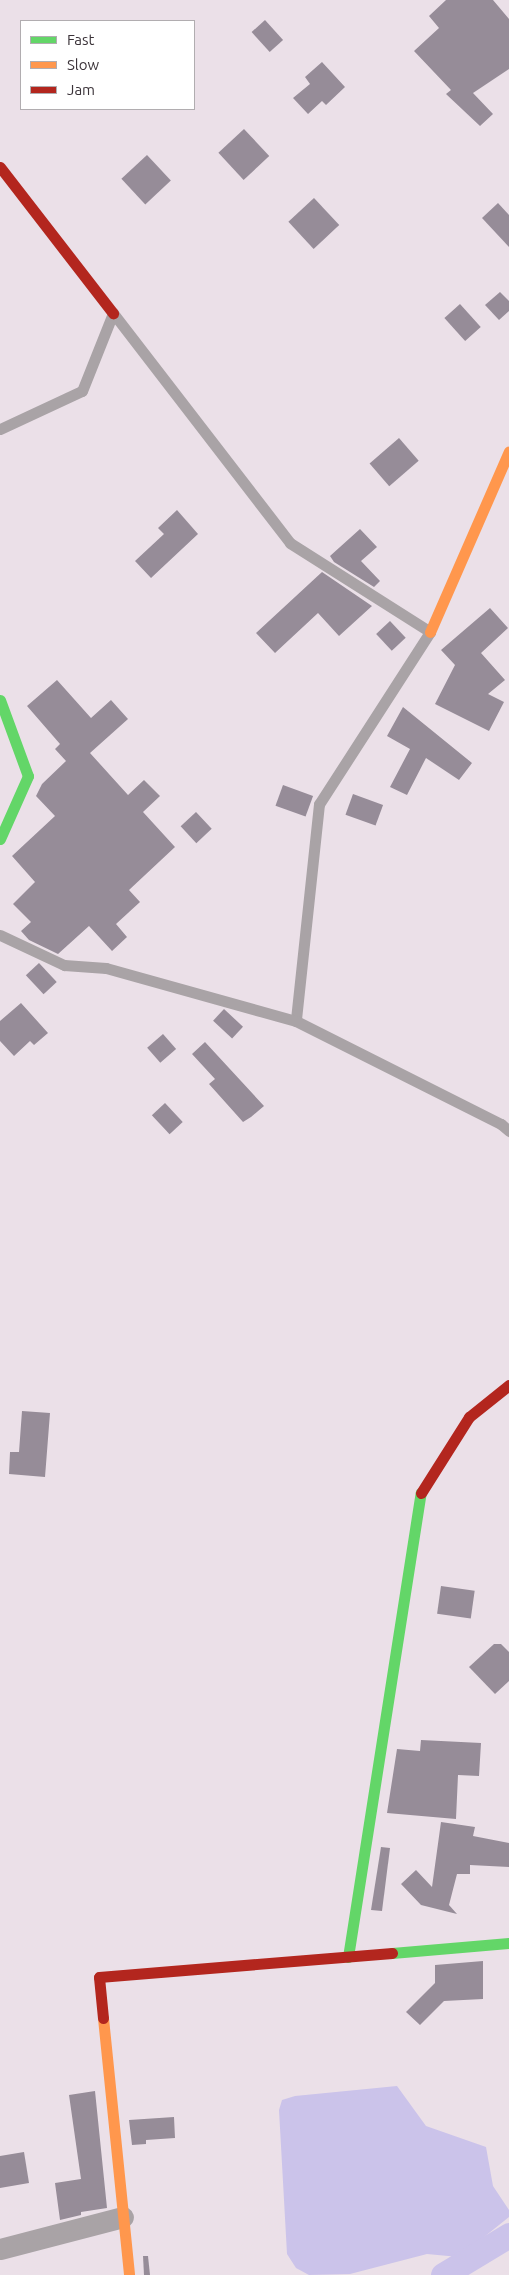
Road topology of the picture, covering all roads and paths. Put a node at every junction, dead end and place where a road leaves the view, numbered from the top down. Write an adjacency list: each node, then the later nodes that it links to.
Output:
1 (0, 166): 2 (street)
2 (114, 312): 3 (lane); 5 (lane)
3 (0, 429)
4 (509, 451): 5 (street)
5 (430, 632): 9 (lane)
6 (0, 700): 7 (street)
7 (0, 839)
8 (0, 935): 9 (lane)
9 (296, 1021): 10 (lane)
10 (509, 1131)
11 (509, 1385): 13 (street)
12 (509, 1943): 13 (street)
13 (348, 1957): 14 (street)
14 (123, 2217): 15 (street); 16 (street)
15 (0, 2249)
16 (129, 2275)

